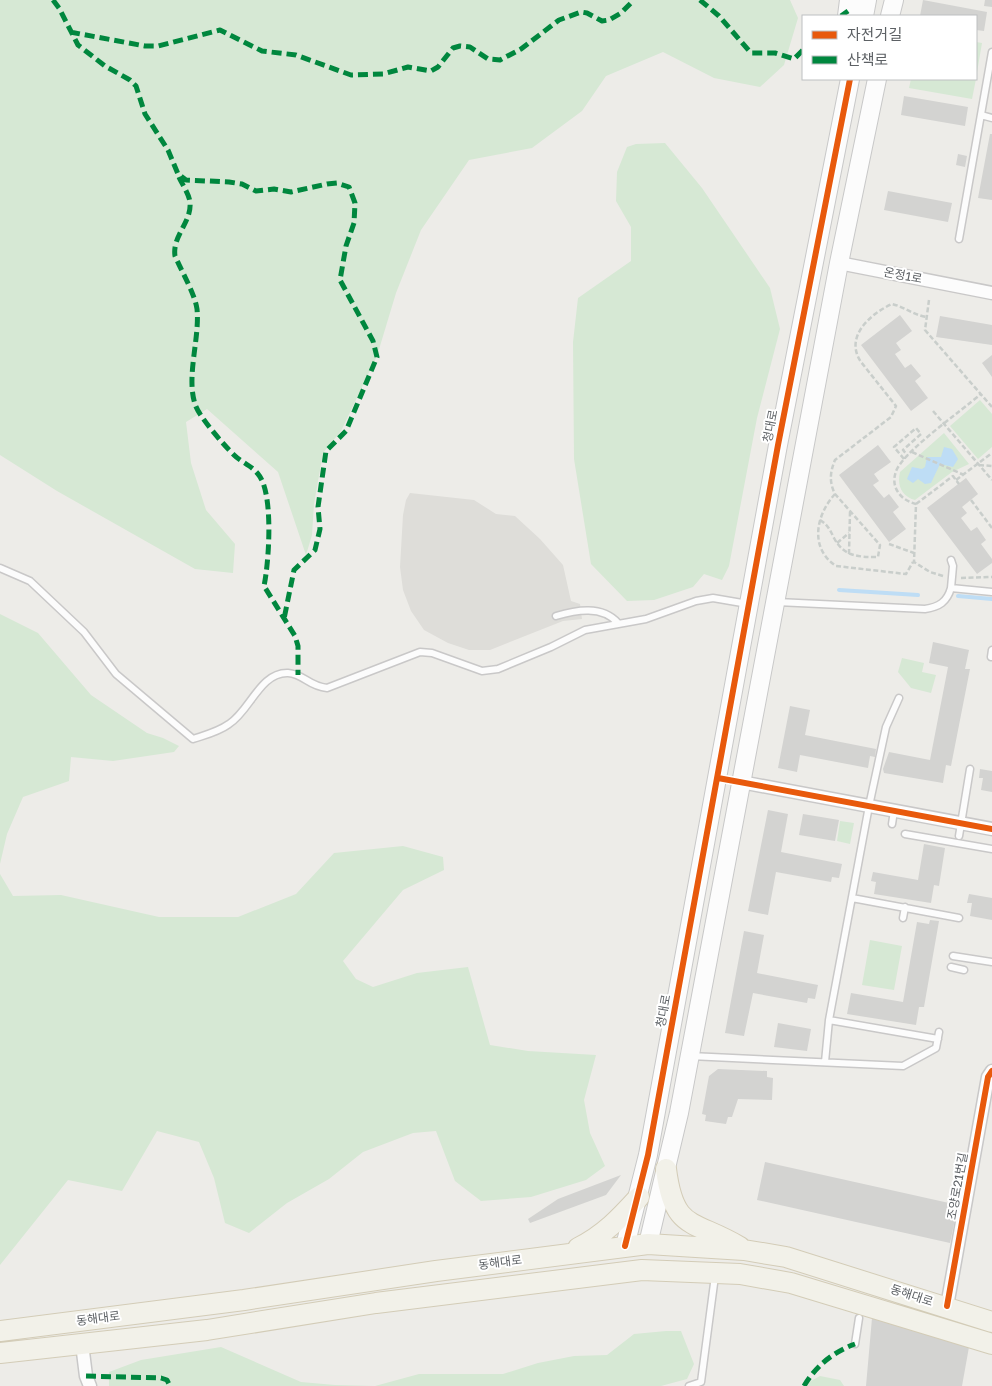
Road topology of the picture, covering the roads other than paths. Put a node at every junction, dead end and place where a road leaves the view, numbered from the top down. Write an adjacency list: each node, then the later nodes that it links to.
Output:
1 (849, 0): 4 (street)
2 (867, 0): 5 (street)
3 (894, 0): 6 (street)
4 (847, 15)
5 (864, 15)
6 (890, 15)
7 (992, 52): 11 (lane)
8 (840, 80): 13 (street)
9 (850, 80): 13 (street, 청대로)
10 (877, 80): 16 (street)
11 (981, 115): 12 (lane); 14 (lane)
12 (992, 118)
13 (822, 213): 15 (street, 청대로)
14 (959, 239)
15 (814, 258): 16 (street, 온정1로); 23 (street, 청대로)
16 (839, 263): 17 (street, 온정1로); 22 (street)
17 (992, 293)
18 (951, 560): 20 (lane)
19 (0, 568): 25 (lane)
20 (951, 588): 21 (lane); 22 (lane)
21 (992, 592)
22 (776, 602): 29 (street)
23 (749, 604): 25 (lane); 28 (street, 청대로)
24 (556, 616): 25 (lane)
25 (618, 623)
26 (899, 698): 30 (lane)
27 (970, 769): 32 (lane)
28 (718, 778): 29 (street); 49 (street, 청대로)
29 (741, 782): 30 (street); 50 (street)
30 (868, 806): 31 (street); 38 (lane)
31 (894, 811): 32 (street); 33 (lane)
32 (961, 823): 34 (street); 36 (lane)
33 (892, 824)
34 (992, 829)
35 (905, 834): 37 (lane)
36 (959, 836)
37 (992, 849)
38 (852, 898): 39 (lane); 46 (lane)
39 (905, 908): 40 (lane); 41 (lane)
40 (904, 918)
41 (958, 918)
42 (953, 956): 43 (lane)
43 (992, 962)
44 (951, 967): 45 (lane)
45 (964, 970)
46 (830, 1020): 48 (lane); 51 (lane)
47 (940, 1032): 48 (lane)
48 (938, 1039): 51 (lane)
49 (666, 1055): 50 (street); 54 (street, 청대로)
50 (689, 1056): 51 (lane); 53 (street)
51 (824, 1062)
52 (992, 1071): 62 (street, 조양로21번길)
53 (666, 1169): 55 (street); 57 (main road)
54 (639, 1197): 56 (street, 청대로); 58 (main road)
55 (648, 1244): 56 (main road, 동해대로); 57 (main road, 동해대로); 59 (main road)
56 (625, 1246): 58 (main road, 동해대로); 60 (main road)
57 (744, 1250): 62 (main road, 동해대로)
58 (566, 1254): 65 (main road, 동해대로)
59 (642, 1270): 60 (main road, 동해대로); 61 (main road, 동해대로)
60 (621, 1271): 66 (main road, 동해대로)
61 (716, 1272): 68 (main road, 동해대로); 71 (lane)
62 (947, 1306): 64 (main road, 동해대로)
63 (859, 1318): 67 (lane)
64 (992, 1322)
65 (0, 1331)
66 (82, 1344): 69 (main road, 동해대로); 70 (street)
67 (855, 1344)
68 (992, 1344)
69 (0, 1353)
70 (90, 1386)
71 (689, 1386)

